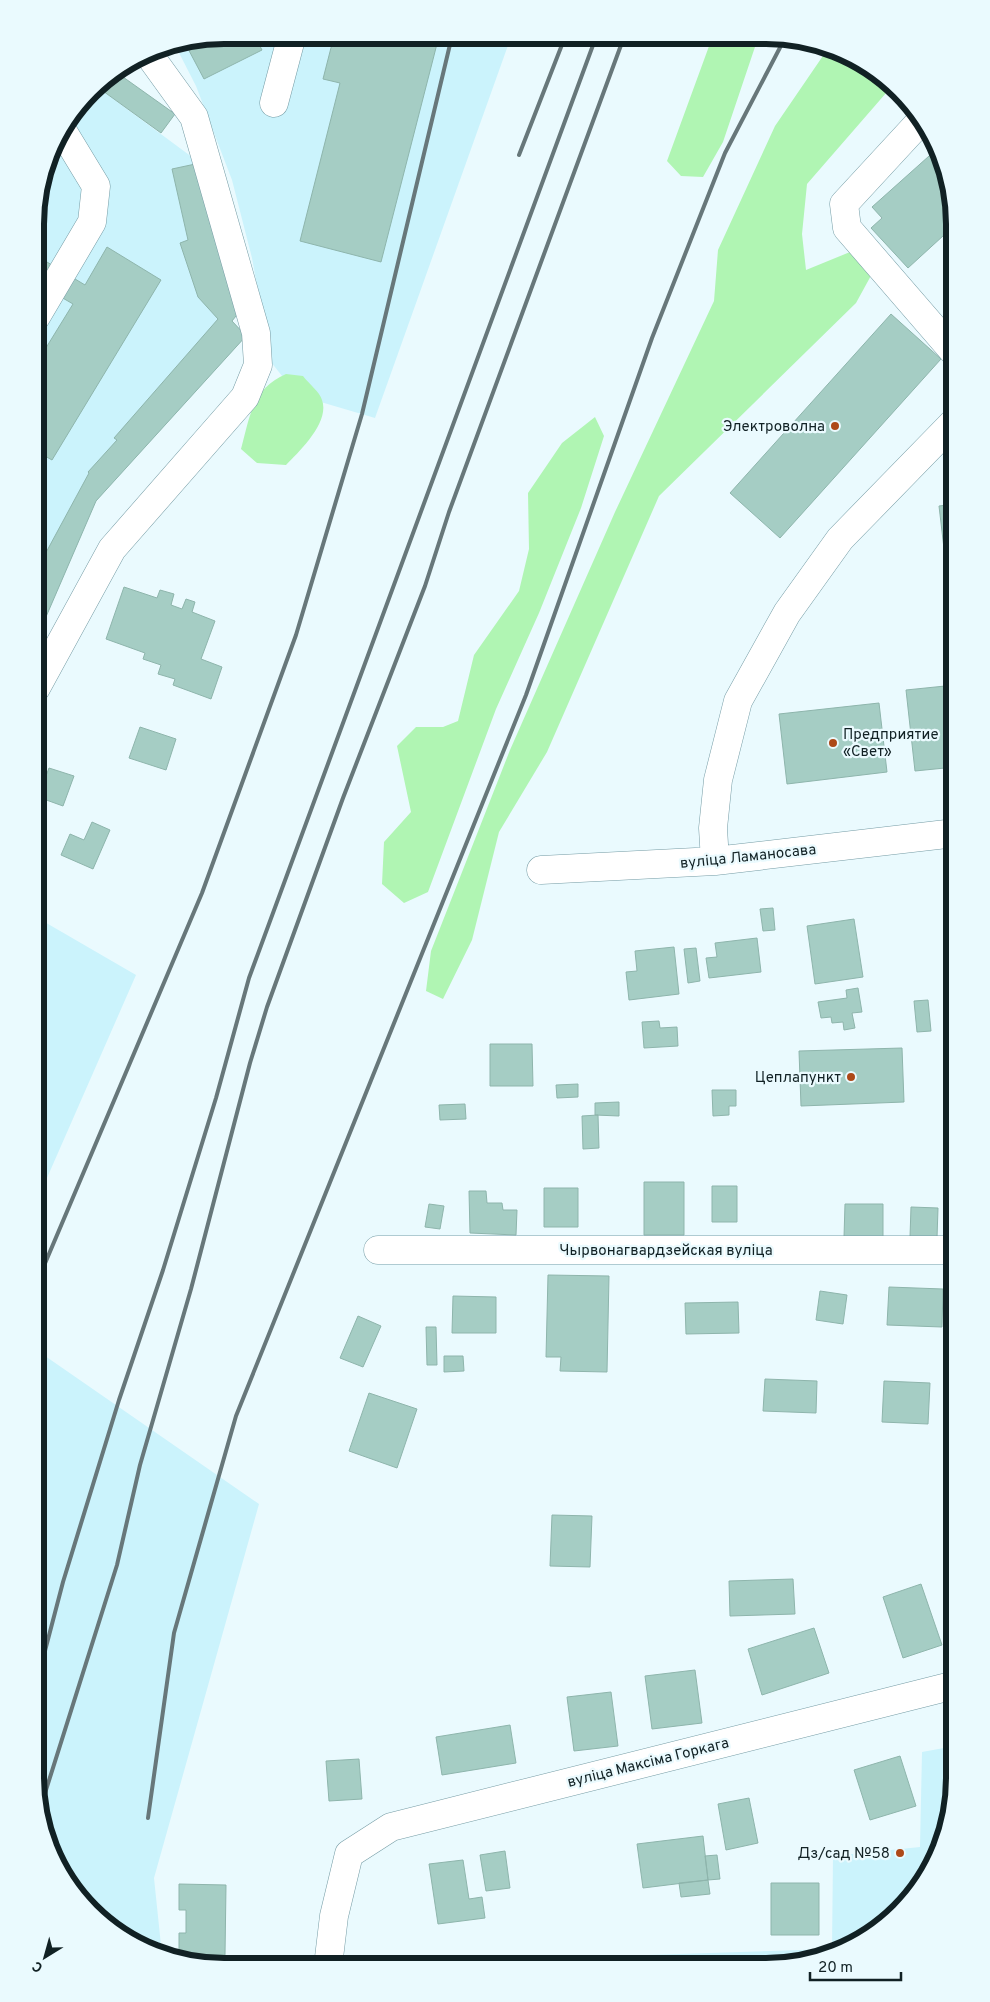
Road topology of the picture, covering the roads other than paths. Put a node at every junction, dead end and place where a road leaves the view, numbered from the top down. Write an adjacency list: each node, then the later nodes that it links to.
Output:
1 (290, 44): 3 (street)
2 (152, 58): 9 (street)
3 (274, 103)
4 (916, 126): 7 (street)
5 (66, 137): 6 (street)
6 (44, 303)
7 (946, 343)
8 (946, 430): 11 (street)
9 (44, 673)
10 (946, 834): 11 (street, вуліца Ламаносава)
11 (716, 861): 12 (street, вуліца Ламаносава)
12 (541, 870)
13 (378, 1250): 14 (street, Чырвонагвардзейская вуліца)
14 (946, 1250)
15 (946, 1687): 16 (street, вуліца Максіма Горкага)
16 (329, 1958)

